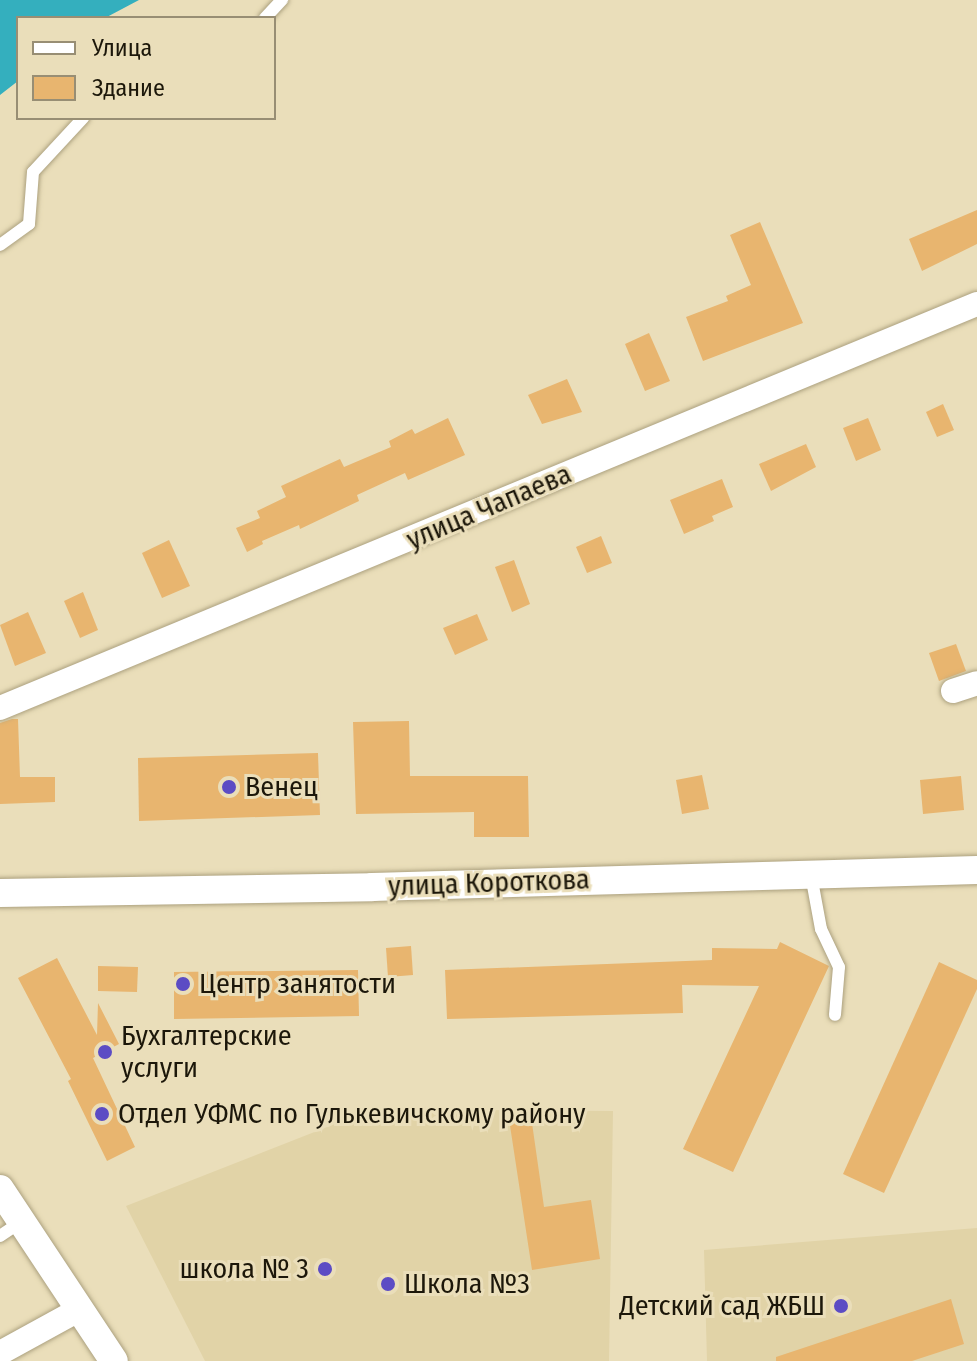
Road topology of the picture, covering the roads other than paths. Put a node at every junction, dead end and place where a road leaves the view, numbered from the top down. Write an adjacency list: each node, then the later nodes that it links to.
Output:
1 (282, 0): 2 (lane)
2 (267, 16)
3 (81, 120): 4 (lane)
4 (0, 245)
5 (977, 304): 8 (street, улица Чапаева)
6 (977, 683): 7 (street)
7 (953, 691)
8 (0, 708)
9 (977, 870): 10 (street, улица Короткова)
10 (811, 873): 11 (street, улица Короткова); 12 (lane)
11 (0, 893)
12 (835, 1015)
13 (0, 1189): 14 (street)
14 (11, 1228): 15 (street)
15 (80, 1309): 16 (street); 17 (street)
16 (0, 1353)
17 (114, 1361)

